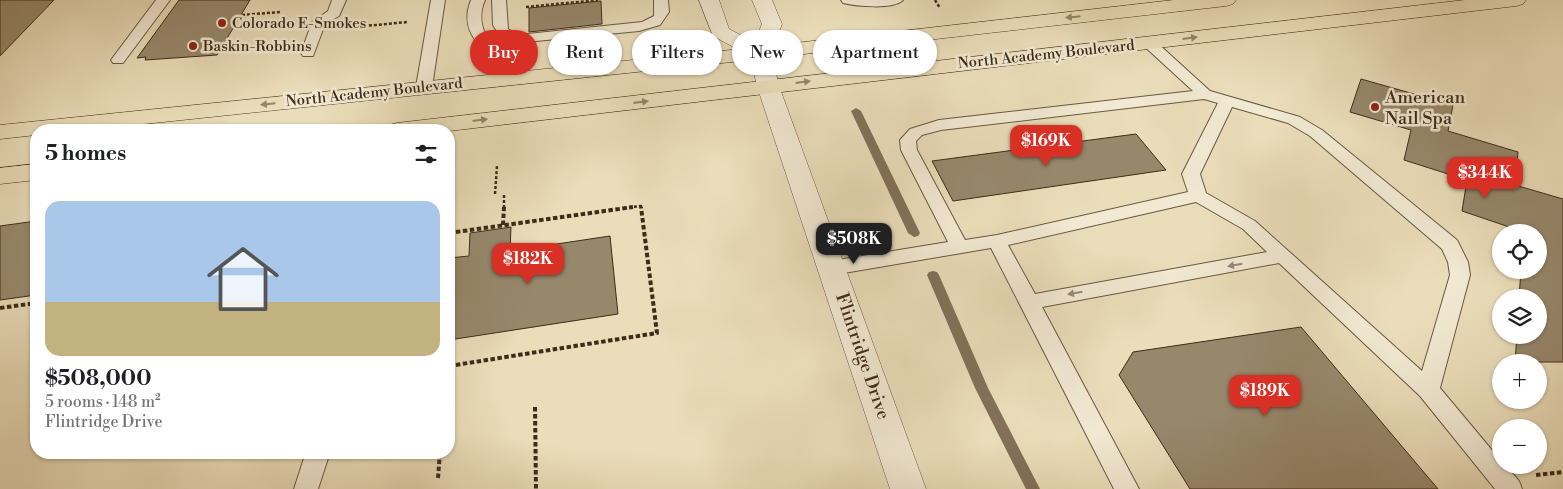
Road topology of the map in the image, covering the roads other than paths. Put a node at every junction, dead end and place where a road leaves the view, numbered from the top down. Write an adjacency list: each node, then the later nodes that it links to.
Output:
1 (163, 0): 22 (lane)
2 (339, 0): 20 (lane)
3 (438, 0): 25 (lane)
4 (478, 0): 13 (lane)
5 (499, 0): 14 (lane)
6 (661, 0): 16 (lane)
7 (709, 0): 17 (street)
8 (762, 0): 15 (street)
9 (848, 0): 10 (lane)
10 (896, 0)
11 (1226, 0): 19 (highway, North Academy Boulevard, one-way to 19)
12 (1516, 0): 18 (highway, North Academy Boulevard, one-way to 12)
13 (475, 30)
14 (501, 30)
15 (770, 30)
16 (538, 38)
17 (732, 38)
18 (1149, 43): 24 (highway, North Academy Boulevard, one-way to 18); 26 (lane)
19 (803, 48)
20 (308, 53)
21 (732, 56): 25 (highway, North Academy Boulevard)
22 (118, 60)
23 (765, 75): 24 (street, Flintridge Drive)
24 (768, 86): 29 (highway, North Academy Boulevard, one-way to 24); 38 (street, Flintridge Drive)
25 (424, 87): 28 (highway, North Academy Boulevard, one-way to 28)
26 (1205, 94): 27 (lane); 36 (lane)
27 (1227, 101): 34 (lane); 40 (lane)
28 (75, 124)
29 (448, 124)
30 (30, 129): 31 (highway, North Academy Boulevard, one-way to 31)
31 (0, 132)
32 (30, 173): 33 (highway)
33 (0, 176)
34 (1198, 196): 35 (lane); 37 (lane)
35 (997, 242): 36 (lane); 39 (lane)
36 (960, 247): 38 (lane)
37 (1283, 256): 39 (lane, one-way to 39); 40 (lane)
38 (832, 268): 43 (street, Flintridge Drive)
39 (1029, 302): 44 (lane)
40 (1428, 390): 45 (lane)
41 (316, 459): 42 (lane)
42 (306, 489)
43 (908, 489)
44 (1127, 489)
45 (1510, 489)

